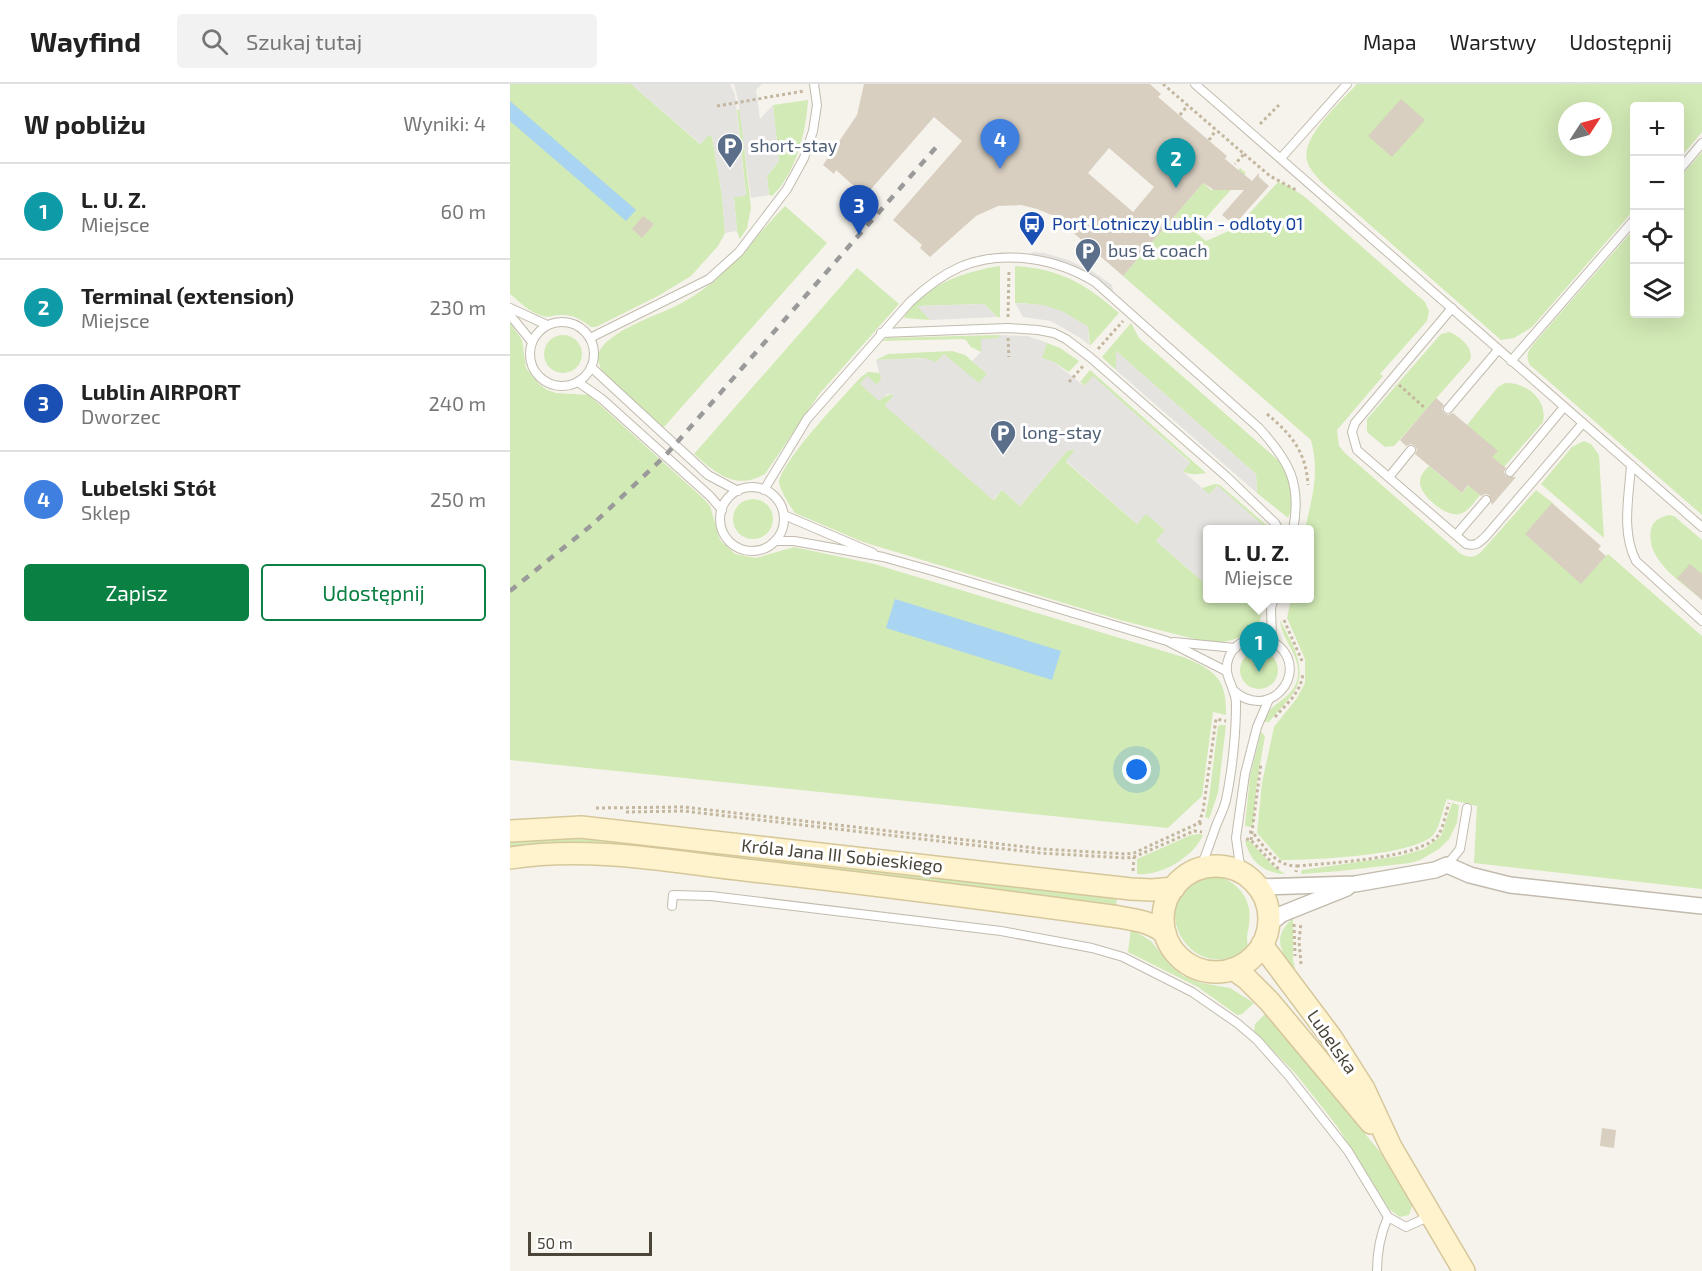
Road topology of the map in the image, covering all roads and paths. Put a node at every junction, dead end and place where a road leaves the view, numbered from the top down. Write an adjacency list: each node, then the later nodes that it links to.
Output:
1 (1163, 84): 5 (path)
2 (1195, 84): 14 (lane)
3 (1347, 84): 14 (lane)
4 (815, 87): 7 (path); 27 (lane)
5 (1188, 105): 8 (path); 10 (path)
6 (1279, 105): 9 (path)
7 (717, 106)
8 (1180, 115)
9 (1254, 118)
10 (1216, 130): 11 (path); 13 (path)
11 (1209, 140)
12 (1702, 143): 16 (lane)
13 (1244, 154): 15 (path); 17 (path)
14 (1281, 158): 21 (lane)
15 (1235, 164)
16 (1684, 164)
17 (1298, 191)
18 (1630, 226): 32 (lane)
19 (1009, 257): 22 (lane); 25 (path); 26 (lane)
20 (510, 308): 24 (lane)
21 (1452, 309): 29 (lane); 34 (lane)
22 (1130, 312): 31 (path); 51 (lane)
23 (510, 315): 28 (lane)
24 (546, 325): 27 (lane); 28 (lane)
25 (1008, 328): 26 (lane); 30 (path); 31 (lane)
26 (881, 333): 45 (lane)
27 (590, 338): 33 (lane)
28 (532, 342): 35 (lane)
29 (1498, 350): 32 (lane); 39 (lane)
30 (1009, 357)
31 (1090, 358): 36 (path); 50 (lane)
32 (1511, 361): 37 (lane)
33 (591, 367): 35 (lane); 46 (lane)
34 (1392, 379): 38 (path); 44 (lane)
35 (578, 382): 48 (lane)
36 (1069, 382)
37 (1564, 407): 40 (lane); 43 (lane)
38 (1425, 408)
39 (1448, 409)
40 (1582, 423): 42 (lane); 53 (lane)
41 (1411, 450): 44 (lane)
42 (1631, 465): 52 (lane); 58 (lane)
43 (1510, 472)
44 (1389, 477): 53 (lane)
45 (764, 489): 46 (lane); 49 (lane)
46 (738, 491): 48 (lane)
47 (1486, 500): 53 (lane)
48 (722, 510): 54 (lane)
49 (784, 515): 54 (lane); 55 (lane)
50 (1276, 525)
51 (1294, 525)
52 (1702, 528)
53 (1456, 535)
54 (776, 541): 55 (lane)
55 (883, 557): 59 (lane)
56 (1272, 603): 60 (lane)
57 (1282, 616): 66 (path)
58 (1702, 621)
59 (1167, 641): 61 (lane); 62 (lane)
60 (1272, 642): 61 (lane); 64 (lane)
61 (1235, 648): 62 (lane)
62 (1226, 671): 63 (lane)
63 (1233, 690): 64 (lane); 65 (lane)
64 (1269, 699): 79 (lane)
65 (1235, 722): 70 (path); 78 (lane)
66 (1272, 724)
67 (1263, 756): 72 (path)
68 (1449, 802): 77 (path)
69 (1467, 808): 76 (lane)
70 (1199, 824)
71 (510, 831): 82 (main road, Króla Jana III Sobieskiego)
72 (1251, 840)
73 (1126, 854): 74 (path)
74 (1134, 857)
75 (510, 858): 86 (main road, Króla Jana III Sobieskiego)
76 (1447, 865): 80 (street); 84 (street)
77 (1297, 866)
78 (1200, 869): 79 (main road); 82 (main road)
79 (1241, 873): 81 (main road)
80 (1355, 884): 81 (street); 85 (street)
81 (1258, 887): 85 (main road)
82 (1174, 888): 86 (main road)
83 (672, 906): 91 (lane)
84 (1702, 906)
85 (1269, 924): 87 (main road)
86 (1165, 933): 88 (main road)
87 (1262, 945): 88 (main road); 89 (main road, Lubelska)
88 (1233, 969): 89 (main road, Lubelska)
89 (1391, 1147): 90 (main road, Lubelska)
90 (1430, 1216): 91 (lane); 93 (main road, Lubelska)
91 (1388, 1218): 92 (lane)
92 (1377, 1271)
93 (1464, 1271)

